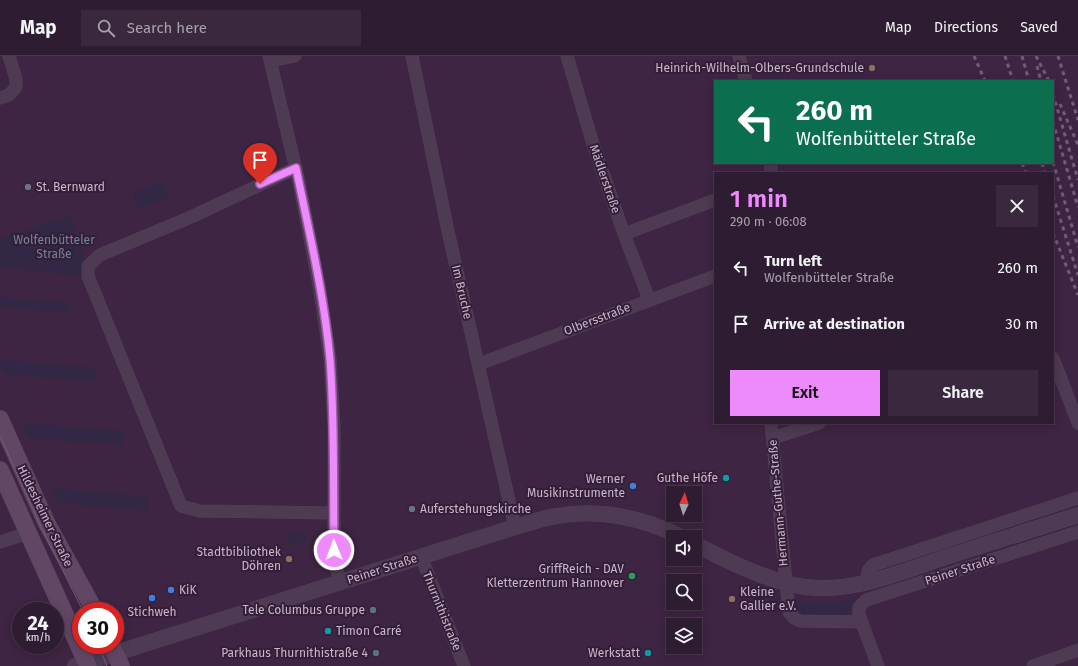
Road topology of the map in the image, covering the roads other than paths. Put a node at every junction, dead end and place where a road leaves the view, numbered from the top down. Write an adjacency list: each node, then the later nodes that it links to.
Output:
1 (9, 56): 8 (street)
2 (295, 56): 6 (street)
3 (412, 56): 15 (street, Im Bruche)
4 (567, 56): 11 (street, Mädlerstraße)
5 (738, 56): 7 (street)
6 (270, 59): 9 (street)
7 (746, 80)
8 (0, 98)
9 (296, 168): 23 (street); 23 (street)
10 (714, 200): 11 (street)
11 (624, 234): 13 (street, Mädlerstraße)
12 (714, 276): 13 (street, Olbersstraße)
13 (649, 299): 15 (street, Olbersstraße)
14 (1054, 361): 17 (street)
15 (479, 364): 25 (street, Im Bruche)
16 (0, 419): 35 (main road, Hildesheimer Straße)
17 (1078, 423)
18 (771, 424): 20 (street, Hermann-Guthe-Straße)
19 (817, 424): 20 (street)
20 (772, 438): 34 (street, Hermann-Guthe-Straße)
21 (0, 470): 27 (main road, Hildesheimer Straße)
22 (1078, 498): 33 (street)
23 (333, 513): 32 (street)
24 (1078, 515): 33 (street, Peiner Straße)
25 (515, 527): 26 (street, Peiner Straße); 31 (street, Peiner Straße)
26 (666, 531)
27 (28, 532): 29 (street); 39 (main road, Hildesheimer Straße)
28 (1078, 532): 36 (street, Peiner Straße)
29 (0, 542)
30 (702, 547): 34 (street, Peiner Straße)
31 (421, 556): 32 (street, Peiner Straße); 40 (street, Thurnithistraße)
32 (341, 582): 38 (street, Peiner Straße)
33 (867, 582): 34 (street, Peiner Straße)
34 (786, 583): 36 (street, Hermann-Guthe-Straße)
35 (89, 602)
36 (862, 622): 41 (street)
37 (1078, 650): 42 (street)
38 (116, 655): 39 (street, Peiner Straße)
39 (83, 665)
40 (464, 666)
41 (878, 666)
42 (1033, 666)

